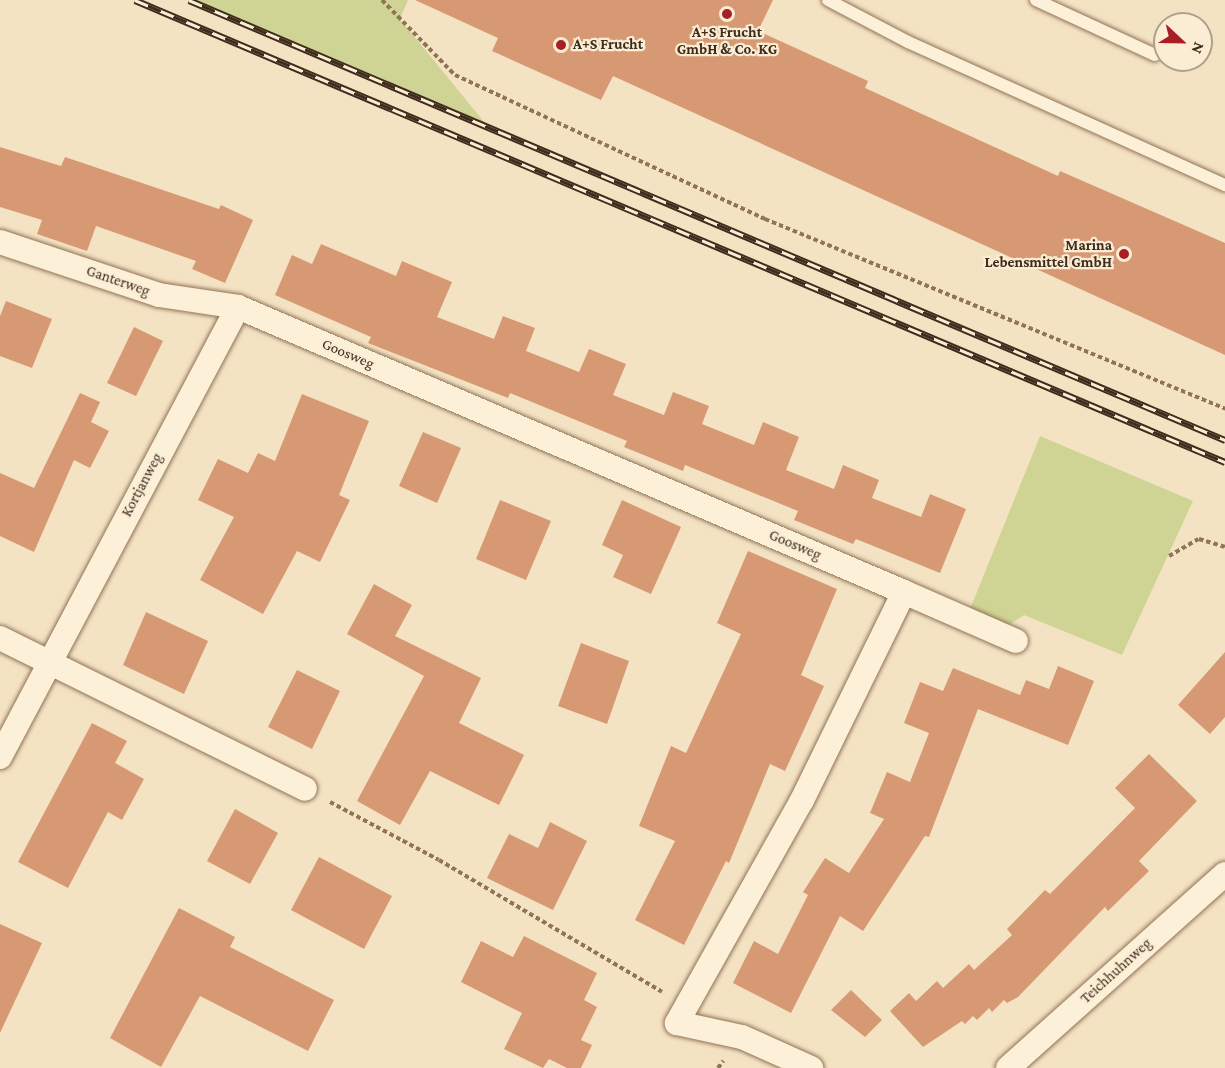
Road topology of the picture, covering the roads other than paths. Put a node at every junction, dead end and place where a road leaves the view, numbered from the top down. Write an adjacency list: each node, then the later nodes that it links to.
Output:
1 (828, 0): 4 (lane)
2 (1036, 0): 3 (lane)
3 (1153, 54)
4 (1225, 185)
5 (0, 242): 6 (street, Ganterweg)
6 (238, 307): 7 (street, Goosweg); 10 (street, Kortjanweg)
7 (904, 592): 9 (street, Goosweg); 14 (street)
8 (0, 638): 10 (street)
9 (1016, 641)
10 (50, 664): 11 (street, Kortjanweg); 12 (street)
11 (0, 757)
12 (305, 789)
13 (1225, 874): 15 (street, Teichhuhnweg)
14 (811, 1068)
15 (1008, 1068)

